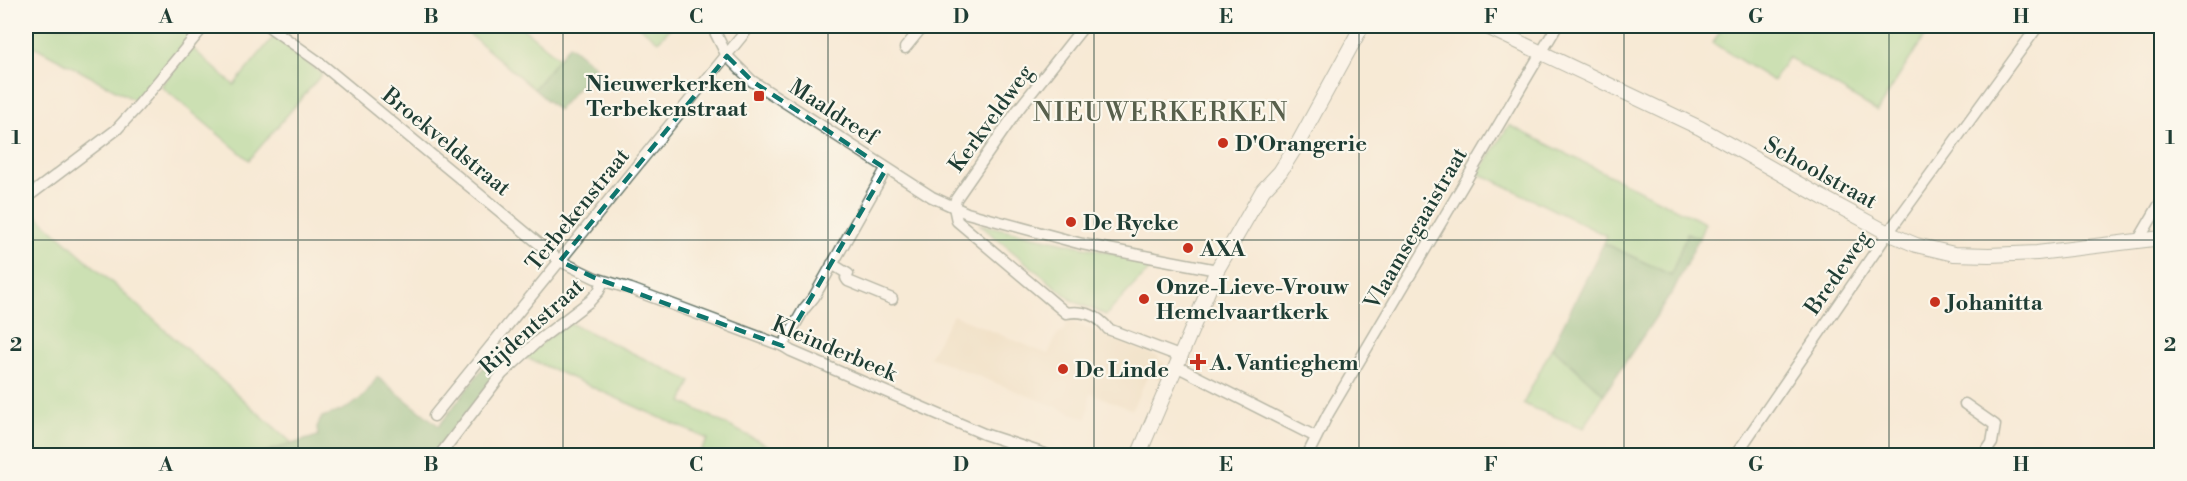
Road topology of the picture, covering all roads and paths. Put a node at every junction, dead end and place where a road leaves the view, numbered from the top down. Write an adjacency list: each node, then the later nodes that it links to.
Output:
1 (204, 26): 15 (street)
2 (268, 26): 21 (street, Broekveldstraat)
3 (712, 26): 13 (street, Maaldreef)
4 (750, 26): 13 (street, Terbekenstraat)
5 (923, 26): 11 (street)
6 (1084, 26): 17 (street, Kerkveldweg)
7 (1362, 26): 23 (street)
8 (1485, 26): 12 (street, Schoolstraat)
9 (1557, 26): 12 (street, Vlaamsegaaistraat)
10 (2038, 26): 18 (street, Bredeweg)
11 (905, 48)
12 (1542, 53): 18 (street, Schoolstraat); 30 (street, Vlaamsegaaistraat)
13 (727, 56): 14 (street, Maaldreef); 21 (street, Terbekenstraat)
14 (886, 169): 17 (street, Maaldreef); 22 (street)
15 (26, 198)
16 (2162, 200): 20 (street)
17 (954, 207): 23 (street, Maaldreef); 27 (street)
18 (1888, 233): 20 (street, Schoolstraat); 35 (street, Bredeweg)
19 (2162, 238): 20 (street, Schoolstraat)
20 (2138, 241)
21 (560, 261): 24 (street, Broekveldstraat); 29 (street, Terbekenstraat)
22 (832, 264): 25 (street); 26 (street)
23 (1217, 270): 27 (street)
24 (603, 281): 26 (street, Kleinderbeek); 31 (street, Rijdentstraat)
25 (892, 300)
26 (783, 346): 32 (street, Kleinderbeek)
27 (1180, 362): 30 (street); 33 (street)
28 (1965, 404): 36 (street)
29 (434, 416)
30 (1316, 437): 34 (street, Vlaamsegaaistraat)
31 (439, 456)
32 (1050, 456)
33 (1138, 456)
34 (1307, 456)
35 (1735, 456)
36 (1983, 456)

